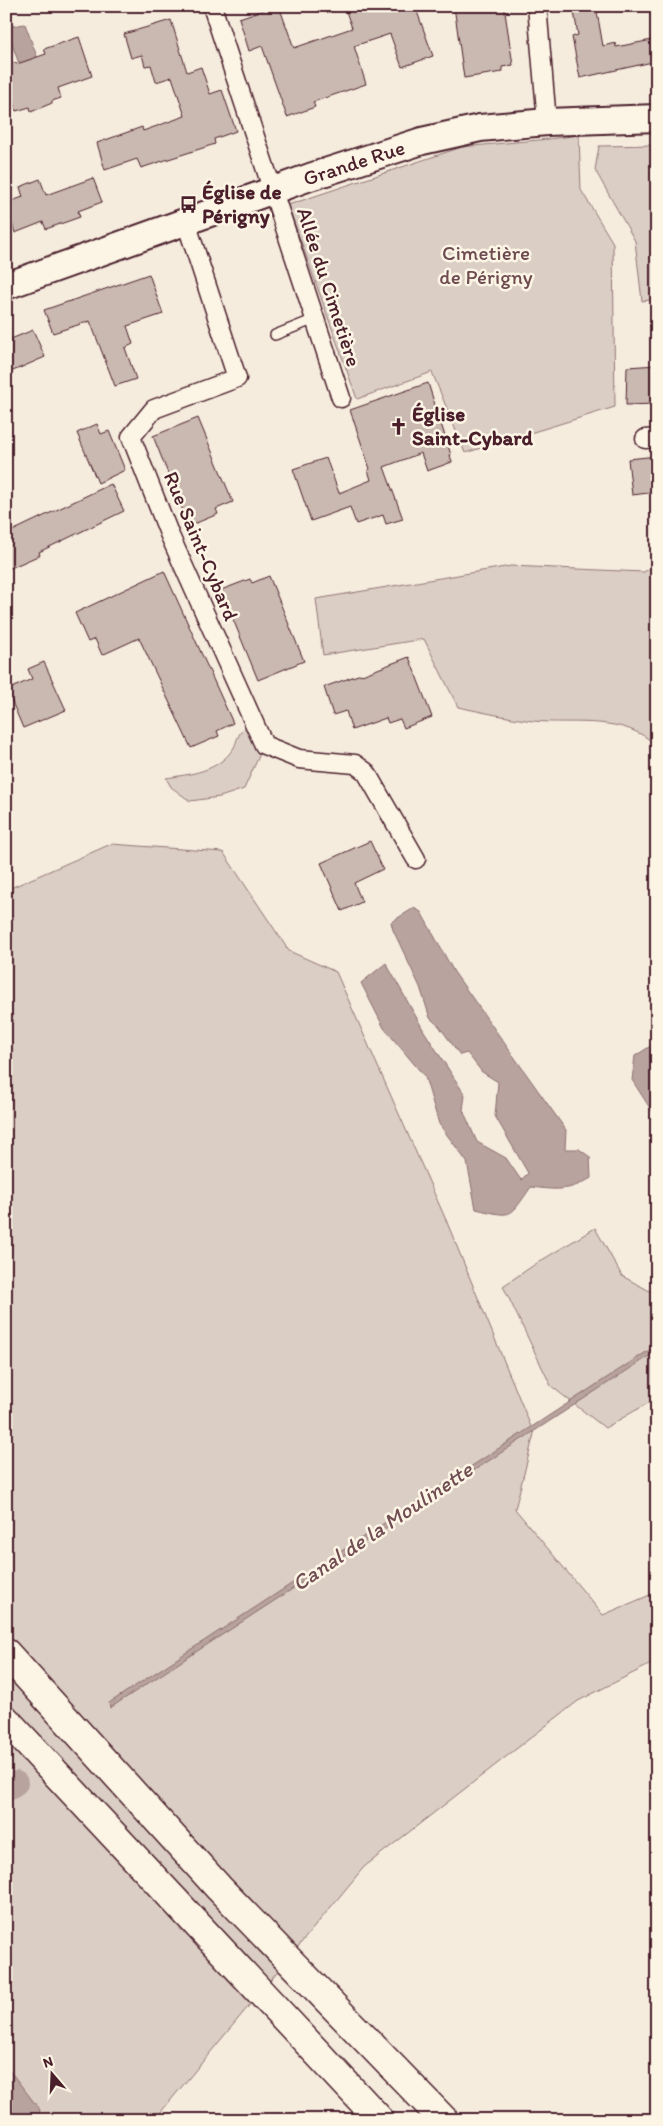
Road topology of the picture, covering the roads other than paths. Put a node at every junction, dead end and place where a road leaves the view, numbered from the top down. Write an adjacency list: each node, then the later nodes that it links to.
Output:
1 (212, 6): 5 (street, Allée du Cimetière)
2 (537, 6): 4 (street)
3 (657, 118): 4 (street, Grande Rue)
4 (547, 122): 5 (street, Grande Rue)
5 (274, 190): 6 (street, Grande Rue); 8 (street, Allée du Cimetière)
6 (186, 222): 7 (street, Grande Rue); 11 (street, Rue Saint-Cybard)
7 (6, 286)
8 (315, 319): 9 (lane); 10 (street, Allée du Cimetière)
9 (274, 335)
10 (342, 398)
11 (416, 859)
12 (6, 1653): 15 (highway)
13 (6, 1720): 14 (highway)
14 (380, 2120)
15 (444, 2120)

